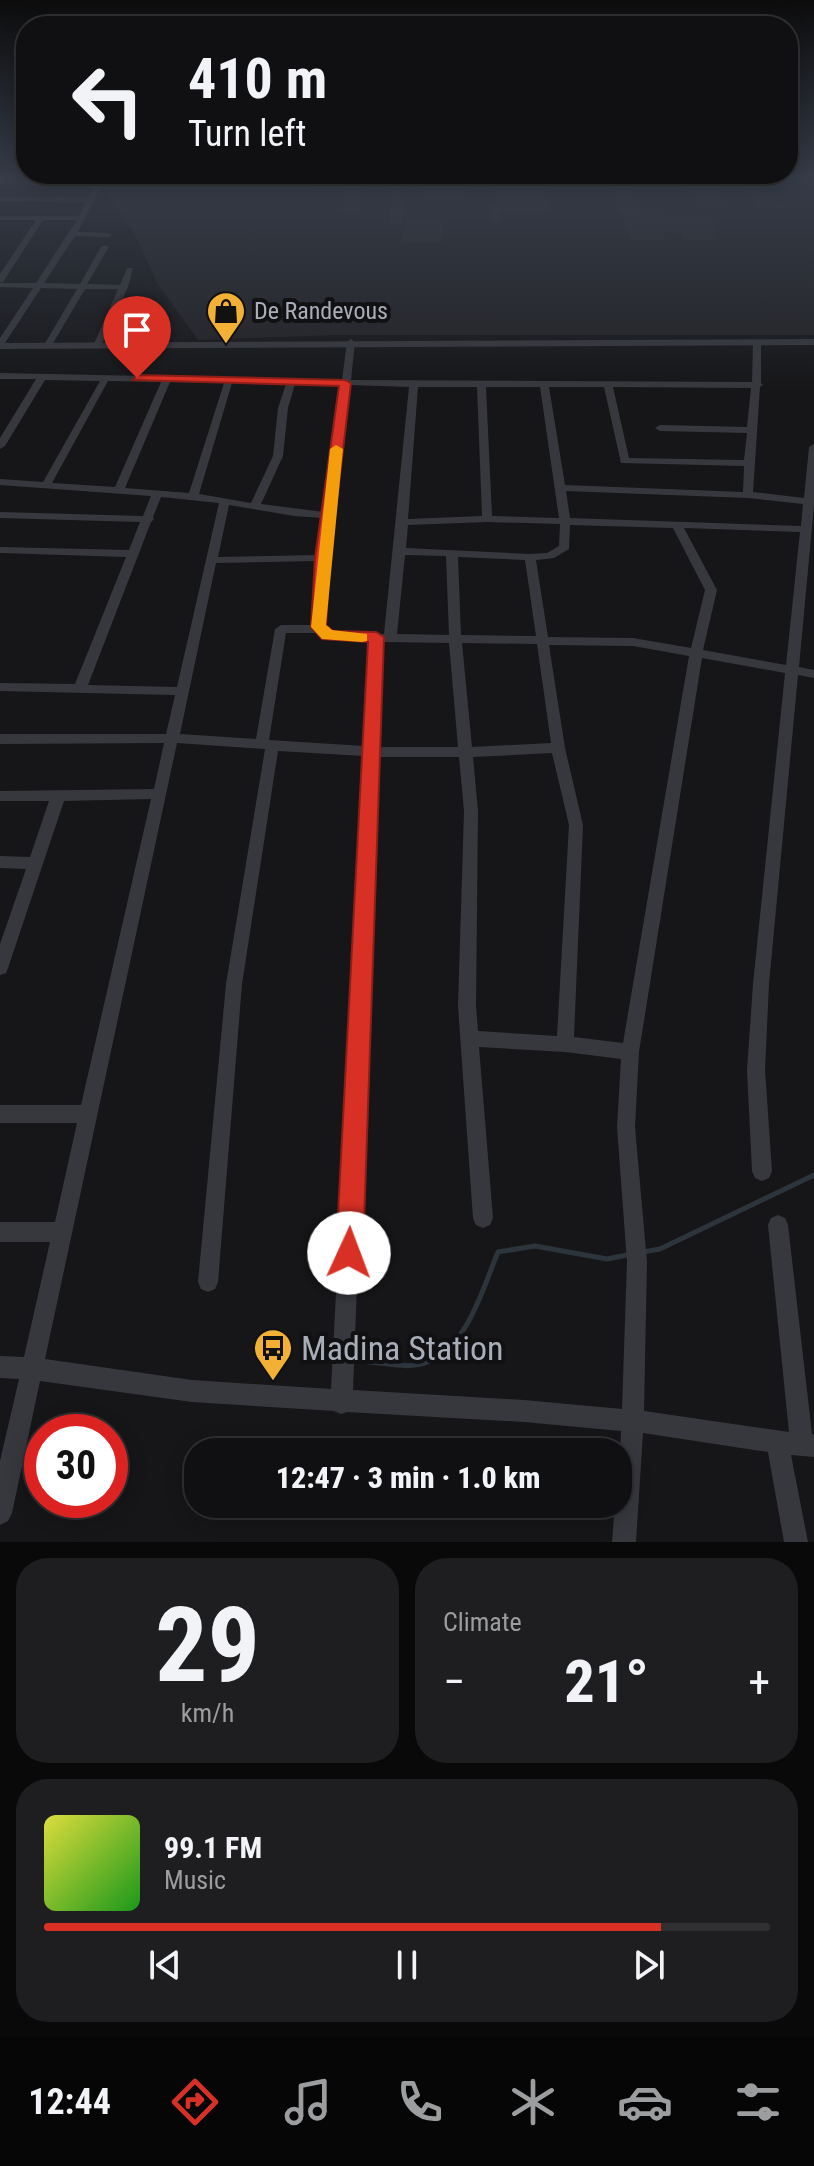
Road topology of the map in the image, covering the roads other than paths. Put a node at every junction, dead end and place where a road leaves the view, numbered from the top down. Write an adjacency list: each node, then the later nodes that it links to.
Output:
1 (22, 248): 5 (street)
2 (64, 248): 6 (street)
3 (104, 248): 7 (street)
4 (130, 270): 8 (street)
5 (0, 283): 6 (street)
6 (39, 285): 7 (street); 13 (street)
7 (82, 287): 8 (street); 14 (street)
8 (124, 287): 12 (street)
9 (351, 342): 11 (street); 12 (street); 21 (street)
10 (814, 342): 11 (street)
11 (757, 343): 26 (street)
12 (98, 344): 14 (street)
13 (0, 345): 14 (street)
14 (48, 345)
15 (0, 376): 16 (street)
16 (43, 376): 17 (street); 29 (street)
17 (106, 377): 18 (street); 33 (street)
18 (167, 379): 19 (street); 35 (street)
19 (229, 380): 20 (street); 38 (street)
20 (292, 381): 21 (street); 41 (street)
21 (345, 383): 24 (street); 43 (street)
22 (481, 383): 23 (street); 24 (street); 45 (street)
23 (544, 383): 25 (street); 34 (street)
24 (414, 384): 46 (street)
25 (608, 384): 26 (street); 31 (street)
26 (759, 385): 28 (street)
27 (660, 428): 28 (street)
28 (750, 430): 31 (street)
29 (0, 446)
30 (814, 447): 39 (street)
31 (747, 463): 37 (street)
32 (0, 482): 33 (street)
33 (46, 485): 35 (street)
34 (559, 488): 37 (street); 47 (street)
35 (119, 489): 36 (street)
36 (157, 493): 38 (street); 44 (street)
37 (748, 495): 39 (street)
38 (193, 496): 40 (street)
39 (810, 501): 49 (street)
40 (224, 503): 41 (street); 56 (street)
41 (254, 507): 43 (street)
42 (0, 515): 44 (street)
43 (328, 515): 55 (street)
44 (149, 519): 52 (street)
45 (487, 519): 46 (street); 47 (street)
46 (403, 522): 51 (street)
47 (565, 522): 48 (street); 54 (street)
48 (677, 525): 49 (street); 61 (street)
49 (806, 529): 62 (street)
50 (0, 550): 52 (street)
51 (400, 551): 53 (street); 59 (street)
52 (134, 554): 65 (street)
53 (452, 554): 54 (street); 58 (street)
54 (530, 557): 60 (street)
55 (323, 558): 56 (street); 57 (street)
56 (214, 560): 66 (street)
57 (320, 629): 59 (street); 69 (street)
58 (455, 637): 59 (street); 60 (street); 72 (street)
59 (383, 638): 71 (street)
60 (545, 638): 61 (street); 70 (street)
61 (696, 654): 62 (street); 82 (street)
62 (790, 670): 63 (street); 85 (street)
63 (814, 674)
64 (0, 687): 65 (street)
65 (80, 688): 66 (street)
66 (181, 691): 68 (street)
67 (0, 739): 68 (street)
68 (172, 741): 69 (street); 73 (street)
69 (267, 745): 71 (street); 90 (street)
70 (558, 748): 72 (street); 81 (street)
71 (369, 751): 72 (street); 93 (street)
72 (467, 753): 80 (street)
73 (160, 794): 75 (street); 84 (street)
74 (0, 796): 75 (street)
75 (58, 796): 77 (street)
76 (0, 862): 77 (street)
77 (36, 863): 78 (street)
78 (5, 938): 79 (street)
79 (0, 968)
80 (470, 1039): 81 (street); 86 (street)
81 (565, 1044): 82 (street)
82 (630, 1052): 94 (street)
83 (0, 1114): 84 (street)
84 (89, 1114): 89 (street)
85 (762, 1171)
86 (483, 1218)
87 (778, 1225): 96 (street)
88 (0, 1232): 89 (street)
89 (63, 1232): 92 (street)
90 (208, 1282)
91 (0, 1367): 92 (street)
92 (32, 1368): 93 (street); 97 (street)
93 (341, 1403): 94 (street)
94 (633, 1421): 95 (street); 98 (street)
95 (777, 1441): 96 (street); 99 (street)
96 (808, 1446)
97 (0, 1513)
98 (624, 1542)
99 (796, 1542)

